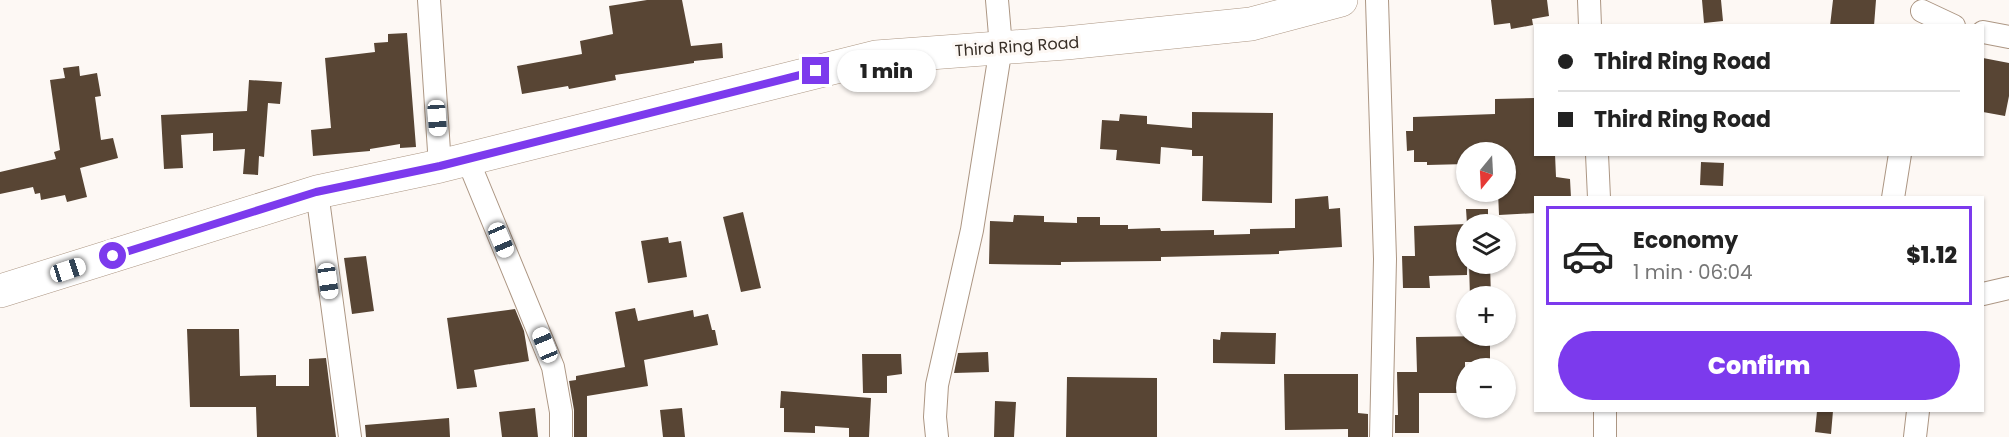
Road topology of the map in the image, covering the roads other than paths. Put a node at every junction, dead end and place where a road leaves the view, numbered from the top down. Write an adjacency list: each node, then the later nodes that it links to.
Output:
1 (429, 0): 14 (street)
2 (997, 0): 11 (street)
3 (1341, 0): 11 (street, Third Ring Road)
4 (1377, 0): 26 (street)
5 (1589, 0): 7 (street)
6 (1921, 12): 8 (street)
7 (1590, 24)
8 (1949, 24)
9 (1984, 33): 10 (street)
10 (2009, 37)
11 (1000, 47): 14 (street, Third Ring Road); 25 (street)
12 (1597, 156): 16 (street)
13 (1900, 156): 17 (street)
14 (453, 162): 15 (street, Third Ring Road); 24 (street)
15 (316, 192): 19 (street, Third Ring Road); 23 (street)
16 (1599, 196)
17 (1893, 196)
18 (2009, 288): 20 (street)
19 (0, 291)
20 (1984, 294)
21 (1605, 412): 27 (street)
22 (1918, 412): 28 (street)
23 (350, 437)
24 (561, 437)
25 (937, 437)
26 (1381, 437)
27 (1605, 437)
28 (1915, 437)

